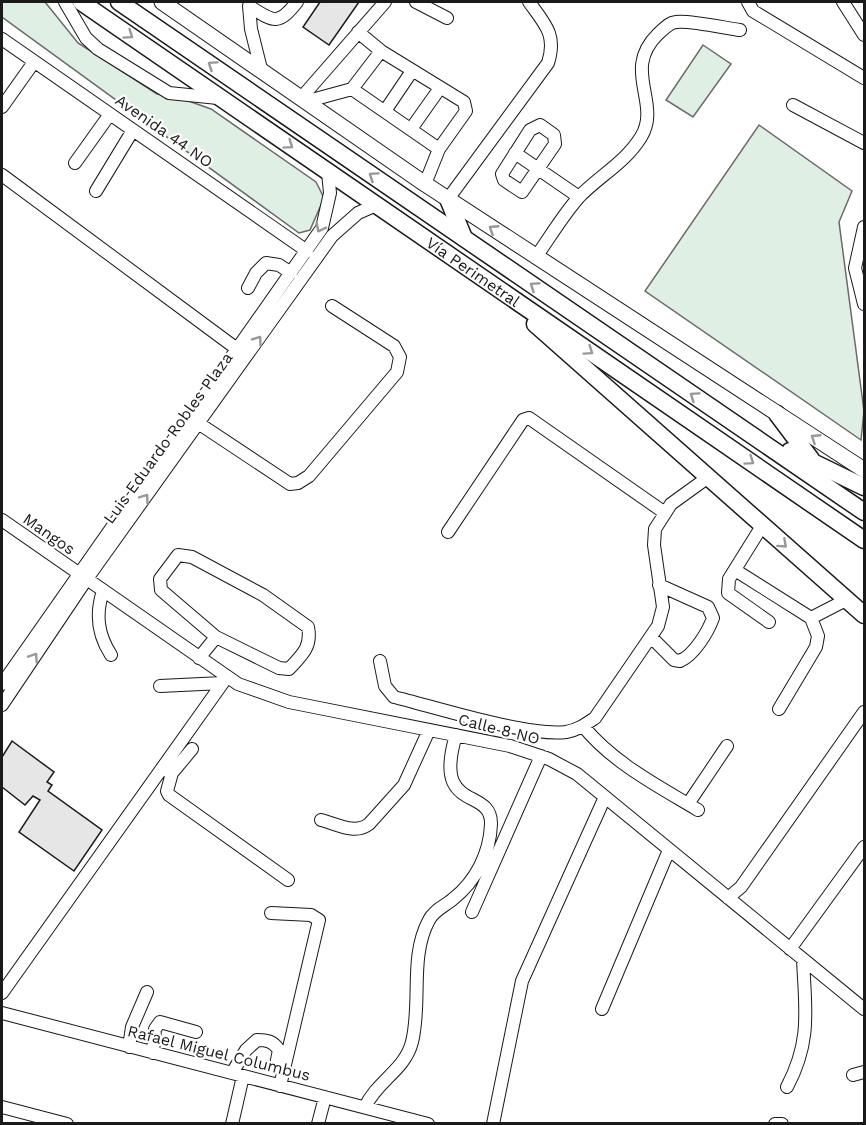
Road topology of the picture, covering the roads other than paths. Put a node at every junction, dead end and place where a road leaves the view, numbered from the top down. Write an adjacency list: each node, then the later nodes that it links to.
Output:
1 (65, 2): 23 (street)
2 (81, 2): 23 (highway, Vía Perimetral, one-way to 23)
3 (119, 2): 44 (highway, Vía Perimetral, one-way to 3)
4 (162, 2): 18 (main road)
5 (297, 2): 18 (street)
6 (385, 2): 13 (street)
7 (416, 2): 11 (street)
8 (529, 2): 41 (street)
9 (748, 2): 20 (street)
10 (843, 2): 14 (street)
11 (447, 18)
12 (740, 30): 40 (street)
13 (358, 32): 16 (street); 24 (street)
14 (864, 35)
15 (2, 39): 17 (street, Avenida 44 NO)
16 (381, 51): 19 (street); 22 (street)
17 (34, 62): 26 (street); 28 (street, Avenida 44 NO)
18 (261, 69): 24 (main road)
19 (412, 71): 21 (street); 27 (street)
20 (864, 78)
21 (440, 88): 29 (street); 32 (street)
22 (352, 89): 24 (street); 27 (street)
23 (221, 98): 36 (highway, Vía Perimetral, one-way to 36)
24 (305, 99): 38 (main road)
25 (793, 105): 31 (street)
26 (2, 107)
27 (385, 111): 29 (street)
28 (110, 114): 30 (street, Avenida 44 NO); 34 (street)
29 (411, 129): 32 (street)
30 (134, 130): 39 (street); 45 (street, Avenida 44 NO)
31 (864, 143)
32 (439, 148): 38 (street)
33 (515, 153): 35 (street); 35 (street); 35 (street)
34 (75, 163)
35 (539, 169): 40 (street)
36 (328, 172): 42 (highway, Vía Perimetral); 45 (street, Luis Eduardo Robles Plaza, one-way to 45)
37 (2, 175): 52 (street)
38 (425, 184): 41 (main road)
39 (96, 191)
40 (579, 197): 46 (street)
41 (448, 199): 44 (highway); 46 (main road, one-way to 41)
42 (376, 205): 48 (highway, Vía Perimetral); 54 (street, Luis Eduardo Robles Plaza, one-way to 42)
43 (864, 227): 50 (street)
44 (464, 238): 55 (highway, Vía Perimetral, one-way to 44)
45 (307, 251): 47 (street, Luis Eduardo Robles Plaza)
46 (536, 256): 53 (main road)
47 (291, 273): 49 (street); 52 (street, Luis Eduardo Robles Plaza)
48 (484, 278): 58 (highway); 66 (highway, Vía Perimetral, one-way to 66)
49 (248, 288)
50 (864, 304)
51 (332, 306): 54 (street)
52 (237, 349): 54 (street, Luis Eduardo Robles Plaza)
53 (777, 414): 56 (highway); 57 (main road, one-way to 53)
54 (194, 420): 68 (street, Luis Eduardo Robles Plaza)
55 (742, 429): 56 (highway); 60 (highway, Vía Perimetral)
56 (812, 461): 59 (highway); 60 (highway)
57 (864, 470)
58 (707, 478): 62 (street); 64 (highway)
59 (864, 487)
60 (832, 489): 61 (highway, Vía Perimetral)
61 (864, 512)
62 (665, 513): 65 (street); 69 (street)
63 (2, 520): 68 (street, Mangos)
64 (762, 526): 67 (street); 71 (highway, one-way to 71)
65 (448, 532)
66 (864, 540)
67 (735, 570): 73 (street); 74 (street)
68 (82, 577): 70 (street, Calle 8 NO); 80 (street, Luis Eduardo Robles Plaza); 83 (street, Luis Eduardo Robles Plaza, one-way to 68)
69 (659, 585): 76 (street); 76 (street)
70 (103, 591): 77 (street); 78 (street, Calle 8 NO)
71 (846, 600): 72 (highway); 73 (street)
72 (864, 615)
73 (811, 618): 84 (street)
74 (769, 622)
75 (216, 637): 75 (street); 78 (street)
76 (651, 637): 86 (street)
77 (111, 655)
78 (199, 658): 81 (street, Calle 8 NO)
79 (380, 661): 86 (street)
80 (3, 680)
81 (224, 680): 82 (street); 87 (street, Calle 8 NO); 92 (street)
82 (160, 686)
83 (2, 705)
84 (779, 709)
85 (864, 712): 98 (street)
86 (583, 726): 89 (street)
87 (429, 730): 88 (street, Calle 8 NO); 94 (street)
88 (456, 735): 91 (street, Calle 8 NO); 116 (street)
89 (727, 746)
90 (192, 749): 92 (street)
91 (541, 756): 93 (street, Calle 8 NO); 99 (street)
92 (167, 770): 97 (street); 104 (street)
93 (605, 797): 96 (street, Calle 8 NO); 121 (street)
94 (321, 820)
95 (864, 847): 101 (street)
96 (669, 850): 98 (street, Calle 8 NO); 105 (street)
97 (288, 880)
98 (728, 898): 101 (street, Calle 8 NO)
99 (472, 912)
100 (271, 913): 112 (street)
101 (790, 949): 102 (street, Calle 8 NO)
102 (803, 959): 106 (street, Calle 8 NO); 113 (street)
103 (147, 992): 109 (street)
104 (2, 993)
105 (602, 1009)
106 (864, 1009)
107 (2, 1013): 109 (street, Rafael Miguel Columbus)
108 (196, 1032): 110 (street)
109 (129, 1047): 110 (street, Rafael Miguel Columbus)
110 (153, 1053): 111 (street, Rafael Miguel Columbus)
111 (238, 1074): 112 (street, Rafael Miguel Columbus); 112 (street); 118 (street)
112 (276, 1085): 114 (street, Rafael Miguel Columbus)
113 (787, 1087)
114 (325, 1097): 116 (street, Rafael Miguel Columbus); 119 (street)
115 (2, 1107): 117 (street)
116 (365, 1107): 120 (street, Rafael Miguel Columbus)
117 (67, 1124)
118 (232, 1124)
119 (318, 1124)
120 (428, 1124)
121 (493, 1124)
122 (775, 1124): 123 (street)
123 (782, 1124)

